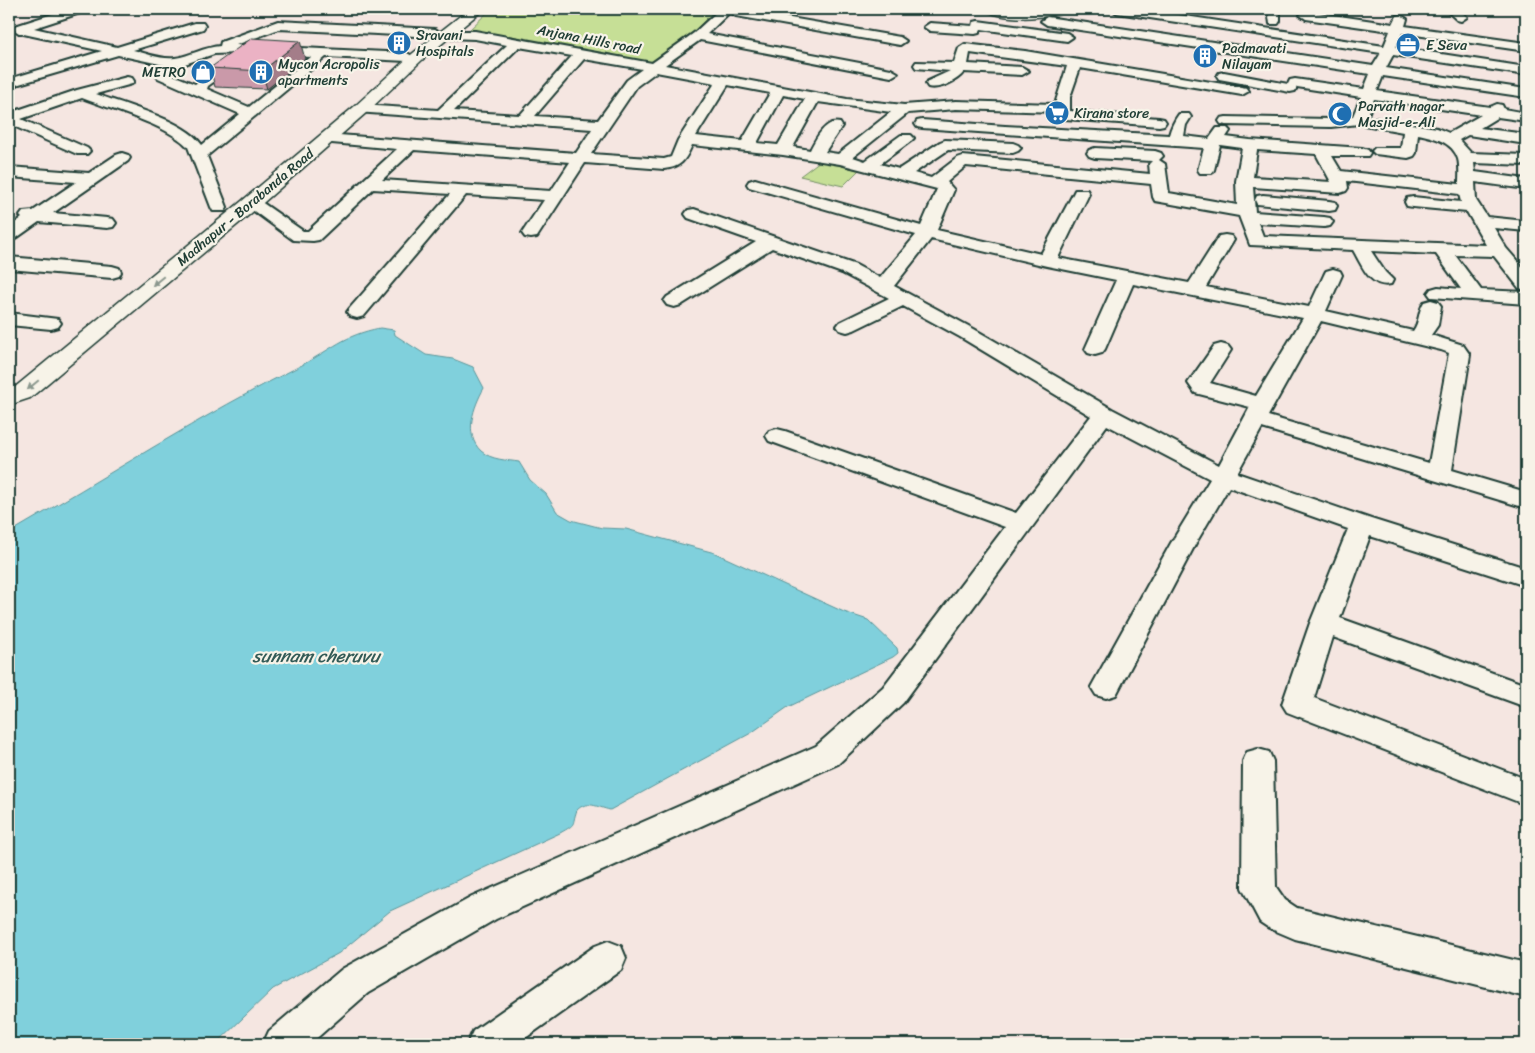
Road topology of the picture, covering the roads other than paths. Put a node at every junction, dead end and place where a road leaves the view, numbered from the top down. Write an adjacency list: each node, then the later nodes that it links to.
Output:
1 (79, 9): 17 (street)
2 (463, 9): 19 (street)
3 (477, 9): 19 (street, Madhapur - Borabanda Road)
4 (990, 9): 11 (street); 25 (street)
5 (1020, 9): 11 (street)
6 (1116, 9): 40 (street)
7 (1189, 9): 12 (street)
8 (1451, 9): 14 (street)
9 (731, 10): 15 (street); 20 (street)
10 (1354, 11): 40 (street)
11 (1050, 12): 18 (street); 40 (street); 49 (street)
12 (1274, 15): 40 (street)
13 (1306, 16): 40 (street)
14 (1461, 17)
15 (777, 19): 22 (street); 24 (street)
16 (199, 26): 30 (street)
17 (14, 31): 30 (street)
18 (1035, 32): 25 (street); 26 (street)
19 (441, 33): 23 (street, Anjana Hills road); 28 (street, Anjana Hills road); 34 (street); 65 (street, Madhapur - Borabanda Road)
20 (698, 36): 24 (street); 38 (street)
21 (1526, 36): 40 (street)
22 (900, 41)
23 (517, 42): 33 (street, Anjana Hills road); 68 (street)
24 (737, 43): 31 (street)
25 (969, 43): 25 (street); 37 (street); 39 (street); 42 (street); 53 (street)
26 (1112, 44)
27 (1526, 47): 40 (street)
28 (213, 50): 29 (street); 30 (street)
29 (248, 50): 32 (street); 57 (street)
30 (118, 51): 52 (street)
31 (774, 51): 36 (street); 43 (street)
32 (322, 54): 34 (street); 67 (street)
33 (581, 54): 38 (street, Anjana Hills road); 72 (street)
34 (407, 57): 125 (street)
35 (1526, 59): 54 (street)
36 (759, 61)
37 (1075, 63): 39 (street); 47 (street)
38 (655, 68): 46 (street, Anjana Hills road); 75 (street)
39 (1118, 71): 55 (street); 56 (street)
40 (1379, 71): 49 (street); 49 (street); 54 (street); 54 (street); 54 (street); 64 (street); 73 (street); 76 (street); 79 (street)
41 (1526, 71): 54 (street)
42 (1033, 72)
43 (891, 73)
44 (1282, 73): 49 (street)
45 (163, 75): 57 (street)
46 (736, 75): 58 (street, Anjana Hills road); 87 (street)
47 (1064, 77): 48 (street); 63 (street)
48 (1086, 80)
49 (1299, 80): 55 (street)
50 (127, 81): 59 (street)
51 (1526, 81): 54 (street)
52 (9, 83)
53 (933, 84)
54 (1501, 84): 60 (street); 62 (street); 70 (street); 76 (street)
55 (1245, 86): 73 (street)
56 (1141, 87)
57 (200, 91): 67 (street)
58 (778, 91): 61 (street, Anjana Hills road); 90 (street)
59 (82, 93): 71 (street); 100 (street)
60 (1526, 93)
61 (814, 97): 66 (street, Anjana Hills road); 93 (street)
62 (1526, 105)
63 (1061, 108): 66 (street, Anjana Hills road); 69 (street, Anjana Hills road)
64 (1343, 108)
65 (361, 109): 68 (street); 84 (street, Madhapur - Borabanda Road)
66 (904, 109): 105 (street)
67 (250, 114): 100 (street)
68 (442, 114): 72 (street)
69 (1089, 117): 78 (street); 81 (street)
70 (1526, 117)
71 (9, 118): 94 (street)
72 (524, 120): 75 (street)
73 (1226, 121): 88 (street)
74 (922, 124): 81 (street)
75 (602, 125): 103 (street)
76 (1475, 125): 80 (street); 85 (street); 86 (street)
77 (835, 126): 99 (street)
78 (1180, 127): 83 (street); 88 (street)
79 (1411, 128): 85 (street); 97 (street)
80 (1526, 128)
81 (1092, 136): 83 (street)
82 (906, 138): 107 (street)
83 (1149, 138): 101 (street)
84 (326, 139): 89 (street); 124 (street, Madhapur - Borabanda Road)
85 (1450, 139): 104 (street)
86 (1526, 139)
87 (686, 140): 90 (street); 103 (street)
88 (1215, 142): 91 (street); 108 (street)
89 (410, 145): 103 (street); 115 (street)
90 (747, 146): 93 (street)
91 (1250, 146): 95 (street); 122 (street)
92 (1030, 149): 111 (street)
93 (783, 150): 99 (street)
94 (82, 151)
95 (1322, 151): 98 (street); 110 (street)
96 (1078, 152): 101 (street)
97 (1380, 152)
98 (1362, 153)
99 (815, 155): 105 (street)
100 (198, 156): 125 (street)
101 (1155, 156): 113 (street)
102 (122, 158): 112 (street)
103 (582, 158): 121 (street)
104 (1466, 158): 106 (street); 114 (street)
105 (842, 159): 107 (street)
106 (1526, 160)
107 (868, 166): 111 (street)
108 (1206, 170)
109 (9, 172): 112 (street)
110 (1334, 175): 114 (street); 122 (street)
111 (900, 176): 117 (street)
112 (91, 178): 130 (street)
113 (1160, 180): 117 (street); 122 (street)
114 (1468, 183): 118 (street); 129 (street)
115 (370, 184): 119 (street); 124 (street)
116 (755, 184): 134 (street)
117 (934, 184): 134 (street)
118 (1526, 184)
119 (462, 190): 121 (street); 153 (street)
120 (1081, 194): 141 (street)
121 (555, 196): 133 (street)
122 (1246, 202): 127 (street); 138 (street)
123 (1413, 202): 129 (street)
124 (251, 203): 162 (street, Madhapur - Borabanda Road, one-way to 162)
125 (219, 207): 161 (street)
126 (694, 214): 137 (street)
127 (1327, 214)
128 (9, 215): 130 (street)
129 (1477, 215): 132 (street); 140 (street)
130 (35, 217): 131 (street); 135 (street)
131 (107, 223)
132 (1526, 226)
133 (531, 233)
134 (927, 233): 141 (street); 149 (street)
135 (9, 235)
136 (1226, 240): 148 (street)
137 (770, 241): 149 (street); 152 (street)
138 (1358, 246): 139 (street); 146 (street)
139 (1442, 249): 140 (street); 150 (street)
140 (1512, 258): 147 (street)
141 (1047, 261): 145 (street)
142 (9, 263): 143 (street)
143 (112, 272)
144 (1334, 275): 154 (street)
145 (1128, 277): 148 (street); 159 (street)
146 (1384, 280)
147 (1526, 284)
148 (1195, 289): 154 (street)
149 (894, 292): 157 (street); 164 (street)
150 (1475, 295): 151 (street); 158 (street)
151 (1526, 298)
152 (674, 301)
153 (357, 312)
154 (1314, 314): 158 (street); 163 (street)
155 (9, 319): 156 (street)
156 (51, 323)
157 (847, 326)
158 (1418, 338): 166 (street)
159 (1095, 349)
160 (1222, 350): 163 (street)
161 (9, 383)
162 (9, 398)
163 (1259, 412): 166 (street); 167 (street)
164 (1104, 414): 167 (street); 169 (street)
165 (777, 436): 169 (street)
166 (1439, 475): 168 (street)
167 (1224, 477): 170 (street); 173 (street)
168 (1526, 500)
169 (1020, 523): 179 (street)
170 (1362, 525): 171 (street); 172 (street)
171 (1526, 577)
172 (1324, 623): 174 (street); 176 (street)
173 (1106, 687)
174 (1526, 696)
175 (1258, 761): 178 (street)
176 (1526, 792)
177 (608, 958): 180 (street)
178 (1526, 980)
179 (282, 1044)
180 (486, 1044)

